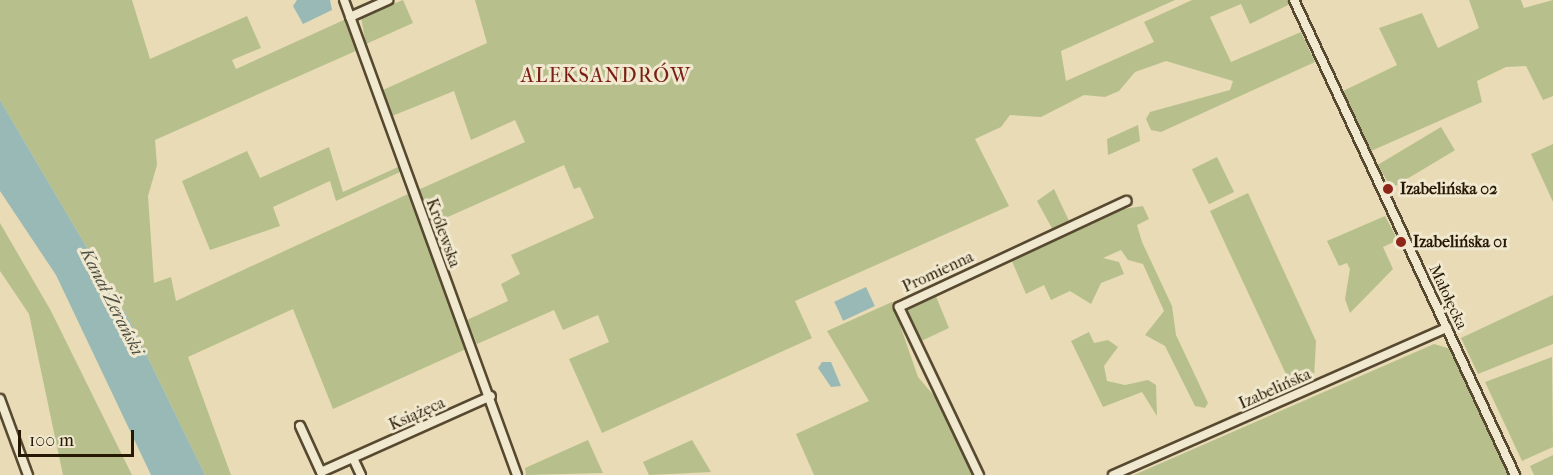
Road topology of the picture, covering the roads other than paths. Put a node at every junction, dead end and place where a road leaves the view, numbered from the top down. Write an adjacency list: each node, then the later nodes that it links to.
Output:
1 (344, 0): 4 (street, Królewska)
2 (388, 0): 4 (street)
3 (1294, 0): 6 (street, Małołęcka)
4 (350, 17): 7 (street, Królewska)
5 (1126, 201): 15 (street, Promienna)
6 (1447, 328): 16 (street, Izabelińska); 17 (street, Małołęcka)
7 (491, 396): 11 (street, Książęca); 14 (street, Królewska)
8 (0, 399): 9 (street)
9 (4, 422): 12 (street)
10 (300, 426): 11 (street, Książęca)
11 (353, 458): 13 (street)
12 (28, 475)
13 (361, 475)
14 (517, 475)
15 (979, 475)
16 (1113, 475)
17 (1515, 475)

